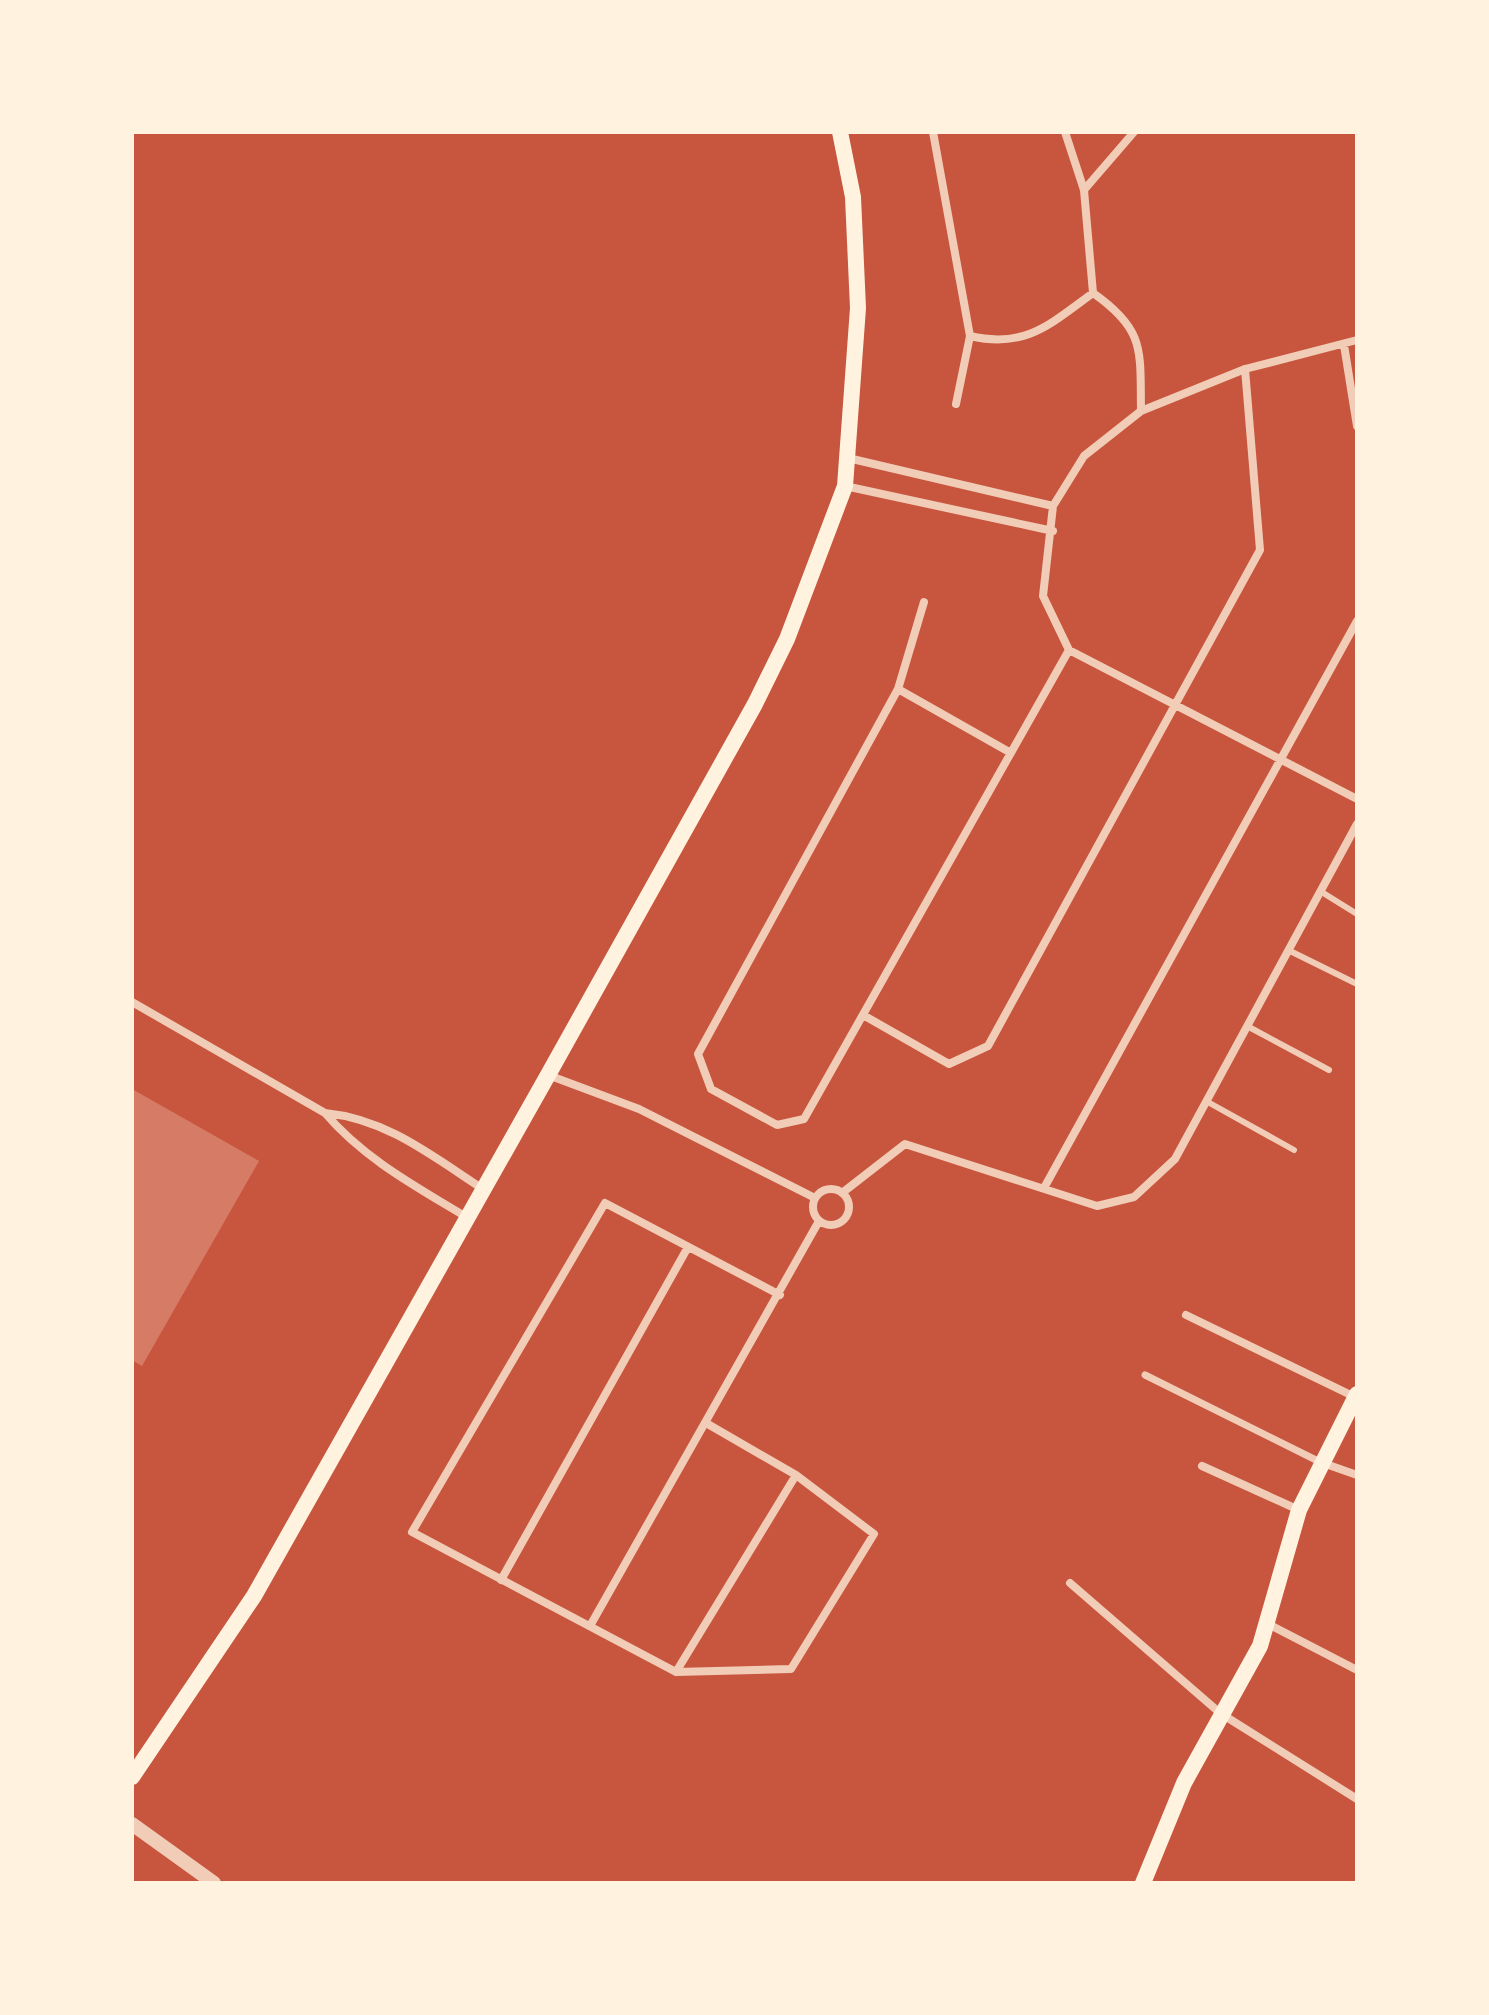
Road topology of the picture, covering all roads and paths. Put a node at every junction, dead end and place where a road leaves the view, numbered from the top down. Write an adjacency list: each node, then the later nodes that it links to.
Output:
1 (840, 132): 14 (main road)
2 (933, 132): 7 (street)
3 (1065, 132): 5 (street)
4 (1134, 132): 5 (street)
5 (1084, 190): 6 (street)
6 (1093, 293): 7 (street); 12 (street)
7 (970, 336): 11 (street)
8 (1357, 340): 9 (street)
9 (1344, 345): 10 (street); 13 (street)
10 (1245, 369): 12 (street); 22 (street)
11 (956, 404)
12 (1141, 411): 16 (street)
13 (1357, 426)
14 (848, 458): 15 (main road); 16 (street)
15 (845, 486): 17 (street); 35 (main road)
16 (1053, 506): 17 (street)
17 (1053, 531): 20 (street)
18 (924, 602): 21 (street)
19 (1357, 621): 24 (street)
20 (1069, 650): 22 (street); 23 (street)
21 (898, 689): 23 (street); 32 (street)
22 (1178, 705): 24 (street); 32 (street)
23 (1011, 753): 32 (street)
24 (1281, 758): 25 (street); 39 (street)
25 (1357, 799)
26 (1357, 824): 27 (street)
27 (1320, 891): 28 (lane); 29 (street)
28 (1357, 914)
29 (1288, 950): 30 (lane); 33 (street)
30 (1357, 984)
31 (132, 1002): 37 (street)
32 (863, 1015)
33 (1247, 1026): 34 (lane); 36 (street)
34 (1329, 1070)
35 (548, 1075): 40 (main road); 42 (street)
36 (1206, 1101): 38 (lane); 39 (street)
37 (325, 1113): 40 (street); 43 (street)
38 (1294, 1150)
39 (1044, 1188): 41 (street)
40 (483, 1189): 43 (main road)
41 (842, 1193): 42 (street); 44 (street)
42 (815, 1198): 44 (street)
43 (468, 1218): 63 (main road)
44 (819, 1221): 46 (street)
45 (688, 1247): 46 (street); 56 (street); 56 (street)
46 (780, 1295): 50 (street)
47 (1186, 1315): 49 (street)
48 (1145, 1375): 51 (street)
49 (1356, 1395): 51 (main road)
50 (706, 1423): 53 (street); 59 (street)
51 (1320, 1462): 54 (street); 55 (main road)
52 (1202, 1466): 55 (street)
53 (796, 1475): 61 (street); 61 (street)
54 (1357, 1475)
55 (1299, 1510): 58 (main road)
56 (501, 1580): 59 (street)
57 (1070, 1583): 62 (street)
58 (1268, 1624): 60 (street); 62 (main road)
59 (590, 1626): 61 (street)
60 (1357, 1670)
61 (676, 1672)
62 (1220, 1713): 64 (street); 67 (main road)
63 (132, 1777)
64 (1357, 1799)
65 (132, 1824): 66 (street)
66 (214, 1883)
67 (1143, 1883)

